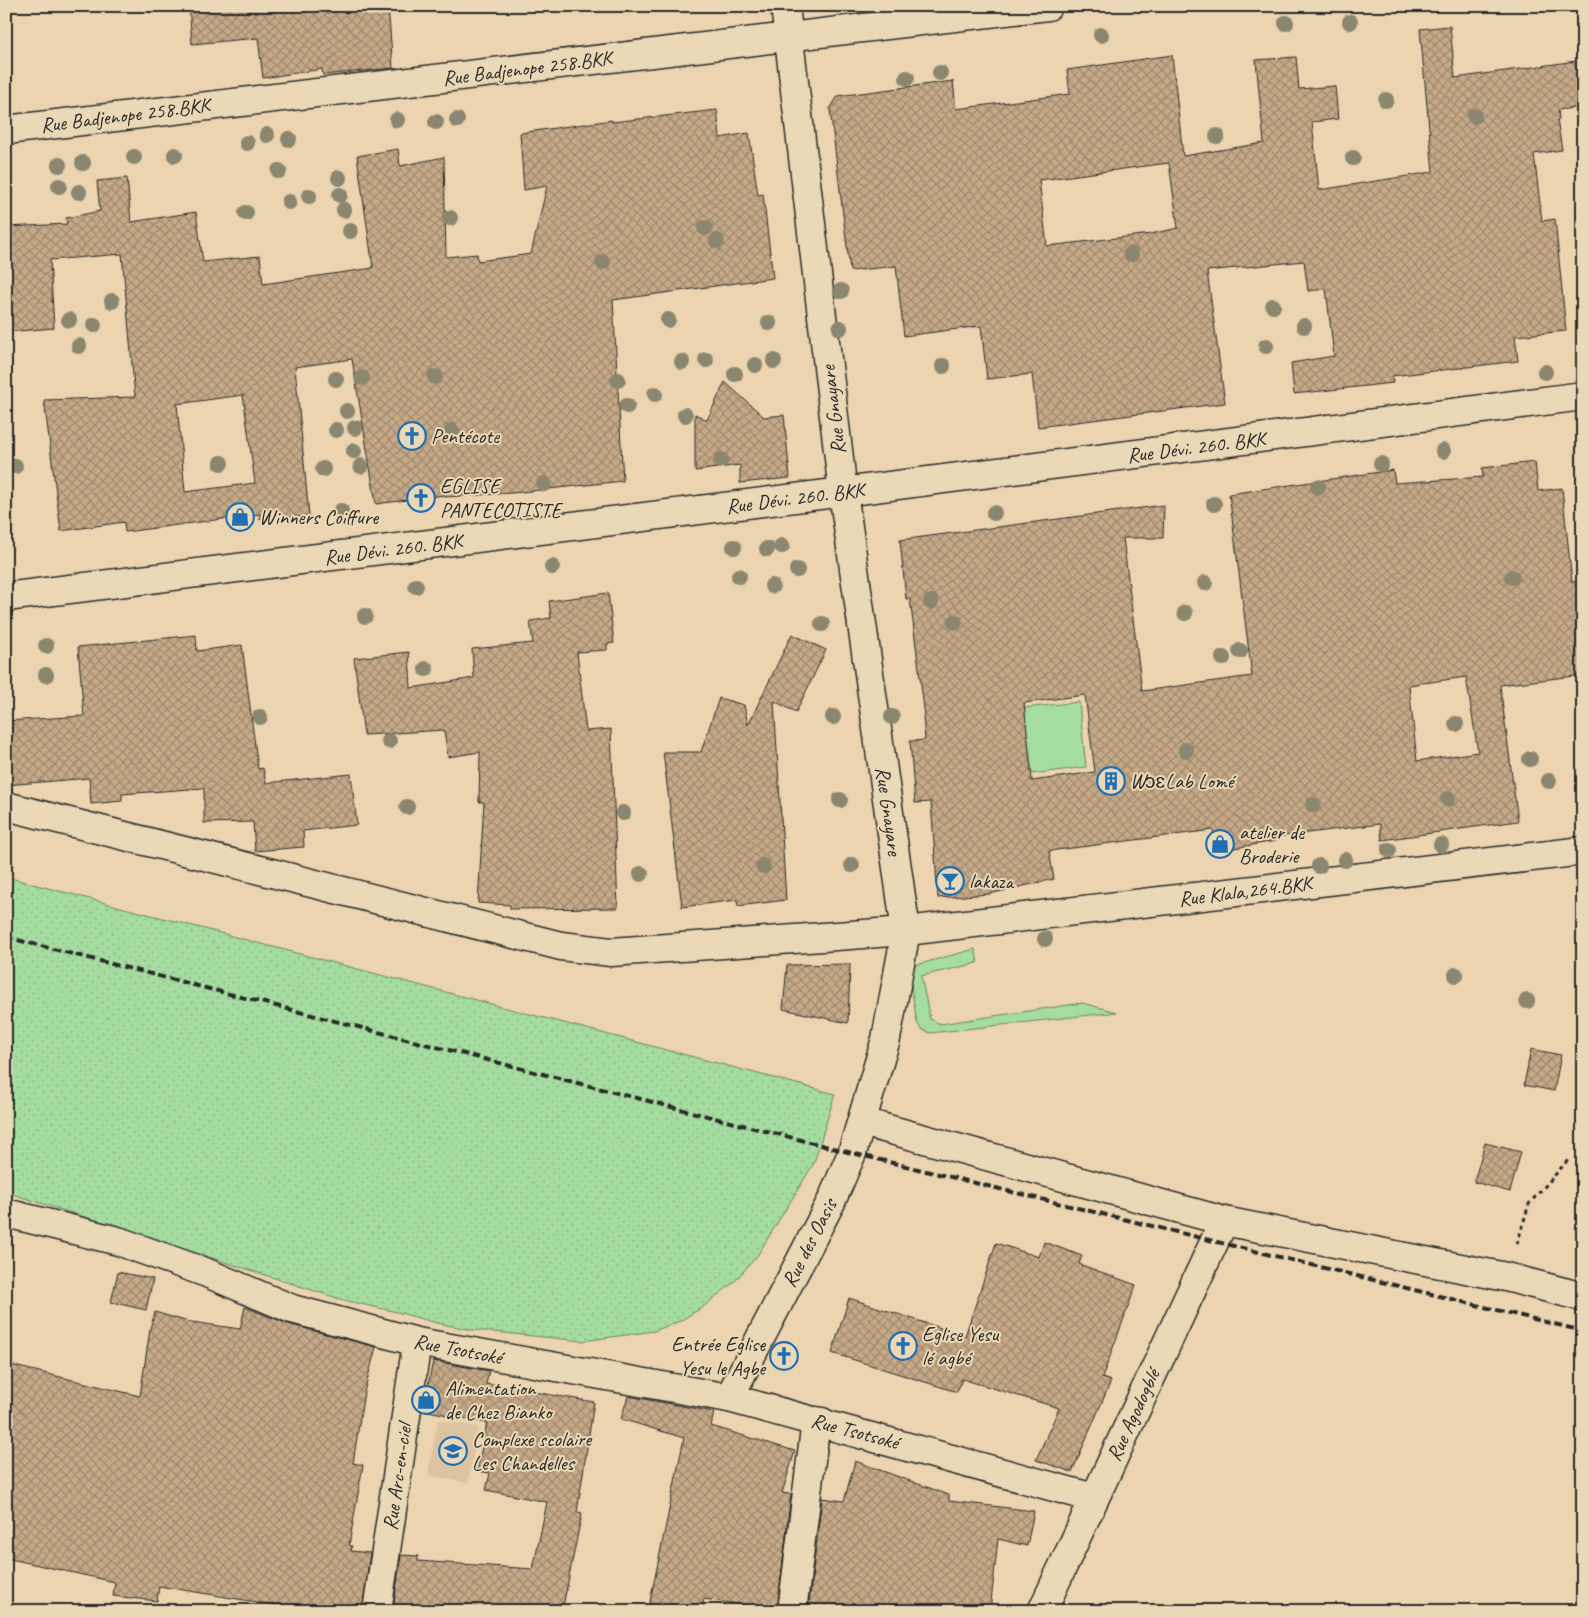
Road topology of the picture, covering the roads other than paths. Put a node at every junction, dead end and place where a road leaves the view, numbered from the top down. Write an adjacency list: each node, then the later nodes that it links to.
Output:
1 (785, 6): 3 (street, Rue Gnayare)
2 (1048, 6): 3 (street, Rue Badjenope 258.BKK)
3 (788, 37): 4 (street, Rue Badjenope 258.BKK); 6 (street, Rue Gnayare)
4 (6, 130)
5 (1583, 396): 6 (street, Rue Dévi. 260. BKK)
6 (843, 492): 7 (street, Rue Dévi. 260. BKK); 10 (street, Rue Gnayare)
7 (6, 597)
8 (6, 806): 10 (street, Rue Klala,264.BKK)
9 (1583, 851): 10 (street, Rue Klala,264.BKK)
10 (906, 931): 11 (street, Rue Gnayare)
11 (886, 1039): 12 (street, Rue des Oasis)
12 (862, 1122): 14 (street); 17 (street, Rue des Oasis)
13 (6, 1213): 16 (street, Rue Tsotsoké)
14 (1224, 1220): 15 (street); 19 (street, Rue Agodogblé)
15 (1583, 1297)
16 (417, 1342): 17 (street, Rue Tsotsoké); 20 (street, Rue Arc-en-ciel)
17 (729, 1398): 18 (street, Rue Tsotsoké)
18 (822, 1422): 19 (street, Rue Tsotsoké); 21 (street)
19 (1094, 1498): 22 (street, Rue Agodogblé)
20 (377, 1611)
21 (792, 1611)
22 (1042, 1611)

